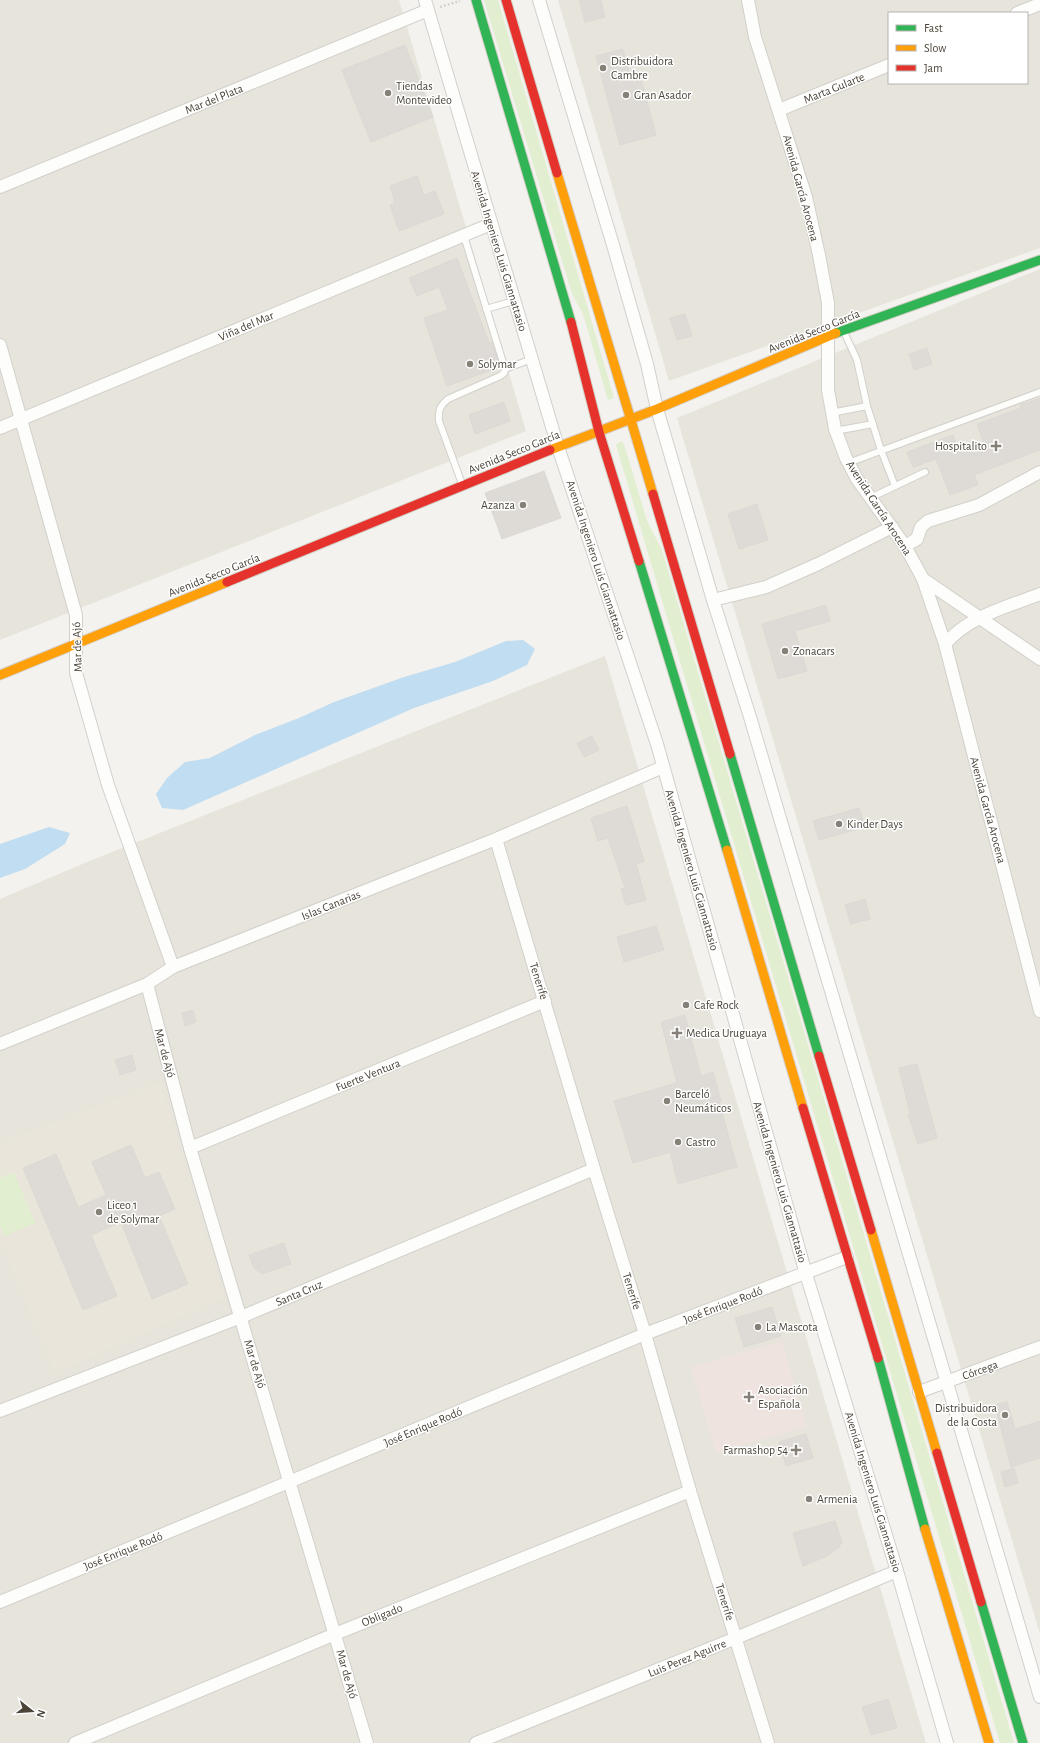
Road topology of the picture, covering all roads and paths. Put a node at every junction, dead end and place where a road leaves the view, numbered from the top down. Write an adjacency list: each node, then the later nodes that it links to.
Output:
1 (462, 0): 7 (path)
2 (476, 0): 30 (main road)
3 (506, 0): 27 (main road)
4 (539, 0): 24 (street)
5 (748, 0): 10 (street, Avenida García Arocena)
6 (1040, 4): 8 (street)
7 (426, 5): 11 (street, Mar del Plata); 12 (street, Avenida Ingeniero Luis Giannattasio)
8 (1020, 12)
9 (888, 65): 10 (street, Marta Gularte)
10 (779, 110): 18 (street, Avenida García Arocena)
11 (0, 187)
12 (491, 224): 13 (street, Viña del Mar); 15 (street, Avenida Ingeniero Luis Giannattasio)
13 (464, 236): 16 (lane); 26 (street, Viña del Mar)
14 (1040, 260): 17 (main road, Avenida Secco García)
15 (514, 301): 16 (lane); 20 (street, Avenida Ingeniero Luis Giannattasio)
16 (486, 309): 21 (lane)
17 (844, 331): 18 (main road, Avenida Secco García); 23 (lane)
18 (829, 336): 24 (main road, Avenida Secco García); 25 (street, Avenida García Arocena)
19 (0, 345): 26 (street, Mar de Ajó)
20 (532, 359): 21 (lane); 32 (street, Avenida Ingeniero Luis Giannattasio)
21 (505, 369): 37 (lane)
22 (1040, 392): 33 (lane)
23 (867, 406): 25 (lane); 28 (lane)
24 (657, 409): 27 (main road, Avenida Secco García); 44 (street)
25 (831, 413): 31 (street, Avenida García Arocena)
26 (22, 420): 29 (street, Viña del Mar); 47 (street, Mar de Ajó)
27 (630, 420): 30 (main road, Avenida Secco García); 65 (main road)
28 (873, 424): 31 (lane); 33 (lane)
29 (0, 428)
30 (599, 432): 32 (main road, Avenida Secco García); 59 (main road)
31 (836, 432): 34 (street, Avenida García Arocena)
32 (558, 447): 37 (main road, Avenida Secco García); 50 (street, Avenida Ingeniero Luis Giannattasio)
33 (881, 450): 34 (lane); 38 (lane)
34 (848, 463): 39 (street, Avenida García Arocena)
35 (925, 472): 38 (lane)
36 (1040, 472): 41 (street)
37 (463, 486): 47 (main road, Avenida Secco García)
38 (895, 486): 39 (lane)
39 (870, 498): 40 (street, Avenida García Arocena)
40 (892, 527): 41 (street, Avenida García Arocena); 44 (street)
41 (905, 546): 42 (street, Avenida García Arocena)
42 (923, 579): 45 (street); 46 (street, Avenida García Arocena)
43 (1040, 594): 45 (street)
44 (713, 600): 64 (street)
45 (980, 618): 46 (street); 48 (street)
46 (945, 644): 55 (street, Avenida García Arocena)
47 (77, 645): 49 (main road, Avenida Secco García); 52 (street, Mar de Ajó)
48 (1040, 659)
49 (0, 675)
50 (663, 767): 51 (street, Islas Canarias); 60 (street, Avenida Ingeniero Luis Giannattasio)
51 (496, 839): 52 (street, Islas Canarias); 54 (street, Tenerife)
52 (173, 967): 53 (street, Islas Canarias)
53 (147, 984): 56 (street, Islas Canarias); 57 (street, Mar de Ajó)
54 (545, 1001): 57 (street, Fuerte Ventura); 58 (street, Tenerife)
55 (1040, 1011)
56 (0, 1044)
57 (190, 1148): 61 (street, Mar de Ajó)
58 (594, 1169): 61 (street, Santa Cruz); 62 (street, Tenerife)
59 (847, 1257): 60 (street, José Enrique Rodó); 79 (main road)
60 (806, 1274): 62 (street, José Enrique Rodó); 69 (street, Avenida Ingeniero Luis Giannattasio)
61 (242, 1317): 66 (street, Santa Cruz); 67 (street, Mar de Ajó)
62 (645, 1334): 67 (street, José Enrique Rodó); 68 (street, Tenerife)
63 (1040, 1347): 64 (street, Córcega)
64 (947, 1382): 65 (street, Córcega); 73 (street)
65 (919, 1392): 80 (main road)
66 (0, 1411)
67 (290, 1482): 70 (street, José Enrique Rodó); 71 (street, Mar de Ajó)
68 (690, 1491): 71 (street, Obligado); 72 (street, Tenerife)
69 (897, 1571): 72 (street, Luis Perez Aguirre); 78 (street, Avenida Ingeniero Luis Giannattasio)
70 (0, 1602)
71 (335, 1634): 74 (street, Obligado); 75 (street, Mar de Ajó)
72 (736, 1638): 76 (street, Luis Perez Aguirre); 77 (street, Tenerife)
73 (1040, 1697)
74 (75, 1743)
75 (367, 1743)
76 (476, 1743)
77 (768, 1743)
78 (947, 1743)
79 (989, 1743)
80 (1023, 1743)

